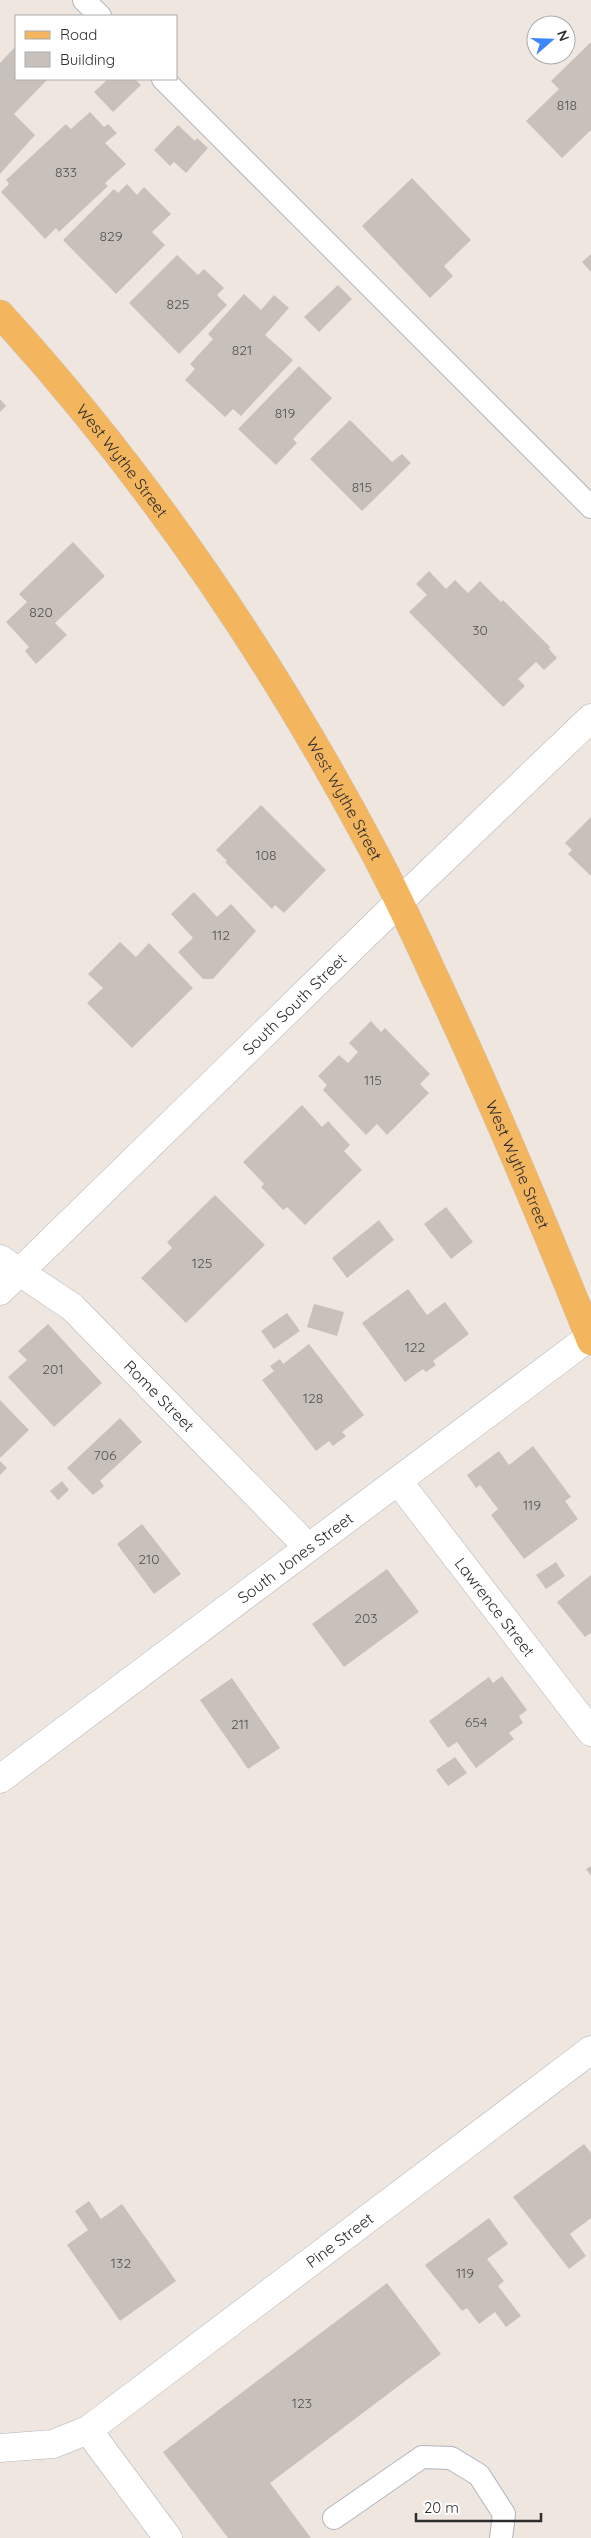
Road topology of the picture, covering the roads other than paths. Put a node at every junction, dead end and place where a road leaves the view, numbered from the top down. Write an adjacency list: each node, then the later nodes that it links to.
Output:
1 (84, 0): 2 (lane)
2 (99, 15)
3 (164, 80): 5 (lane)
4 (0, 314): 7 (main road, West Wythe Street)
5 (591, 507)
6 (591, 718): 7 (street, South South Street)
7 (399, 902): 8 (street, South South Street); 10 (main road, West Wythe Street)
8 (10, 1265): 9 (street, South South Street); 12 (street, Rome Street)
9 (0, 1291)
10 (590, 1338): 11 (street, South Jones Street)
11 (398, 1481): 12 (street, South Jones Street); 13 (street, Lawrence Street)
12 (308, 1547): 14 (street, South Jones Street)
13 (591, 1732)
14 (0, 1779)
15 (591, 2050): 16 (street, Pine Street)
16 (88, 2430): 17 (street, Pine Street); 19 (street)
17 (0, 2448)
18 (334, 2518): 20 (lane)
19 (168, 2538)
20 (502, 2538)

